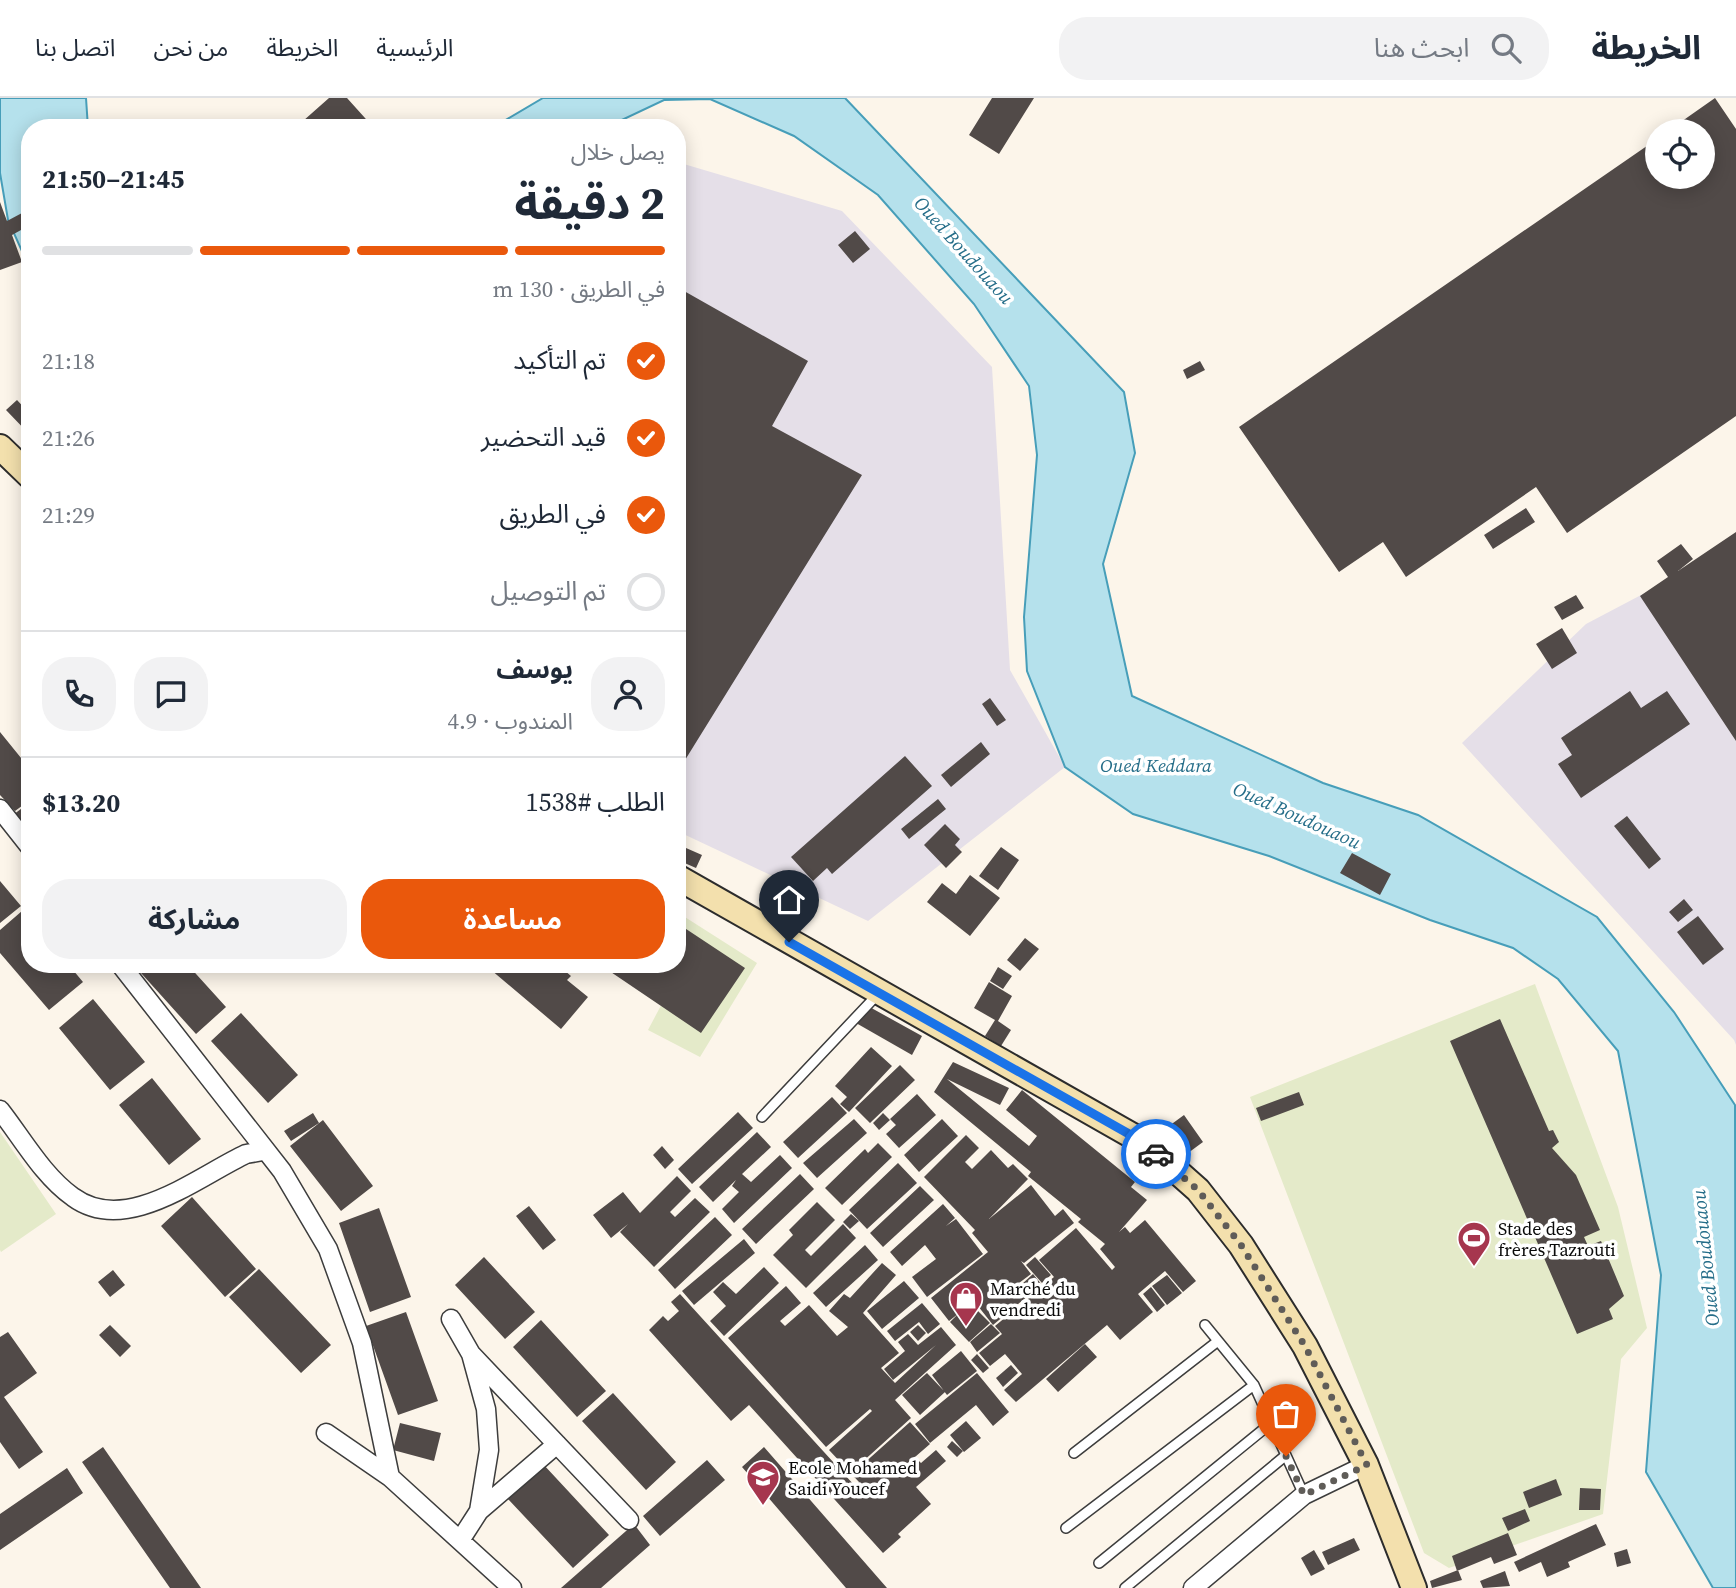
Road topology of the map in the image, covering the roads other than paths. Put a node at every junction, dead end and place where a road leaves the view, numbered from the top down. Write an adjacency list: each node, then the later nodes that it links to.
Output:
1 (0, 447): 2 (main road)
2 (21, 468)
3 (0, 809): 4 (street)
4 (21, 836)
5 (686, 882): 7 (main road)
6 (127, 973): 10 (street)
7 (879, 994): 9 (lane); 21 (main road)
8 (0, 1110): 10 (street)
9 (762, 1117)
10 (263, 1151): 22 (street)
11 (451, 1319): 14 (street)
12 (1205, 1325): 13 (lane)
13 (1218, 1341): 15 (lane); 19 (lane)
14 (471, 1354): 18 (street); 24 (street)
15 (1254, 1385): 16 (lane); 26 (lane)
16 (1270, 1424): 20 (lane); 28 (lane)
17 (326, 1433): 22 (street)
18 (557, 1444): 24 (street); 25 (street)
19 (1074, 1453)
20 (1286, 1456): 23 (lane); 30 (lane)
21 (1367, 1465): 23 (street); 32 (main road)
22 (390, 1477): 27 (street)
23 (1304, 1495): 31 (street)
24 (479, 1511): 27 (street)
25 (629, 1520)
26 (1066, 1528)
27 (461, 1539): 29 (street)
28 (1100, 1563)
29 (512, 1588)
30 (1125, 1588)
31 (1193, 1588)
32 (1414, 1588)

